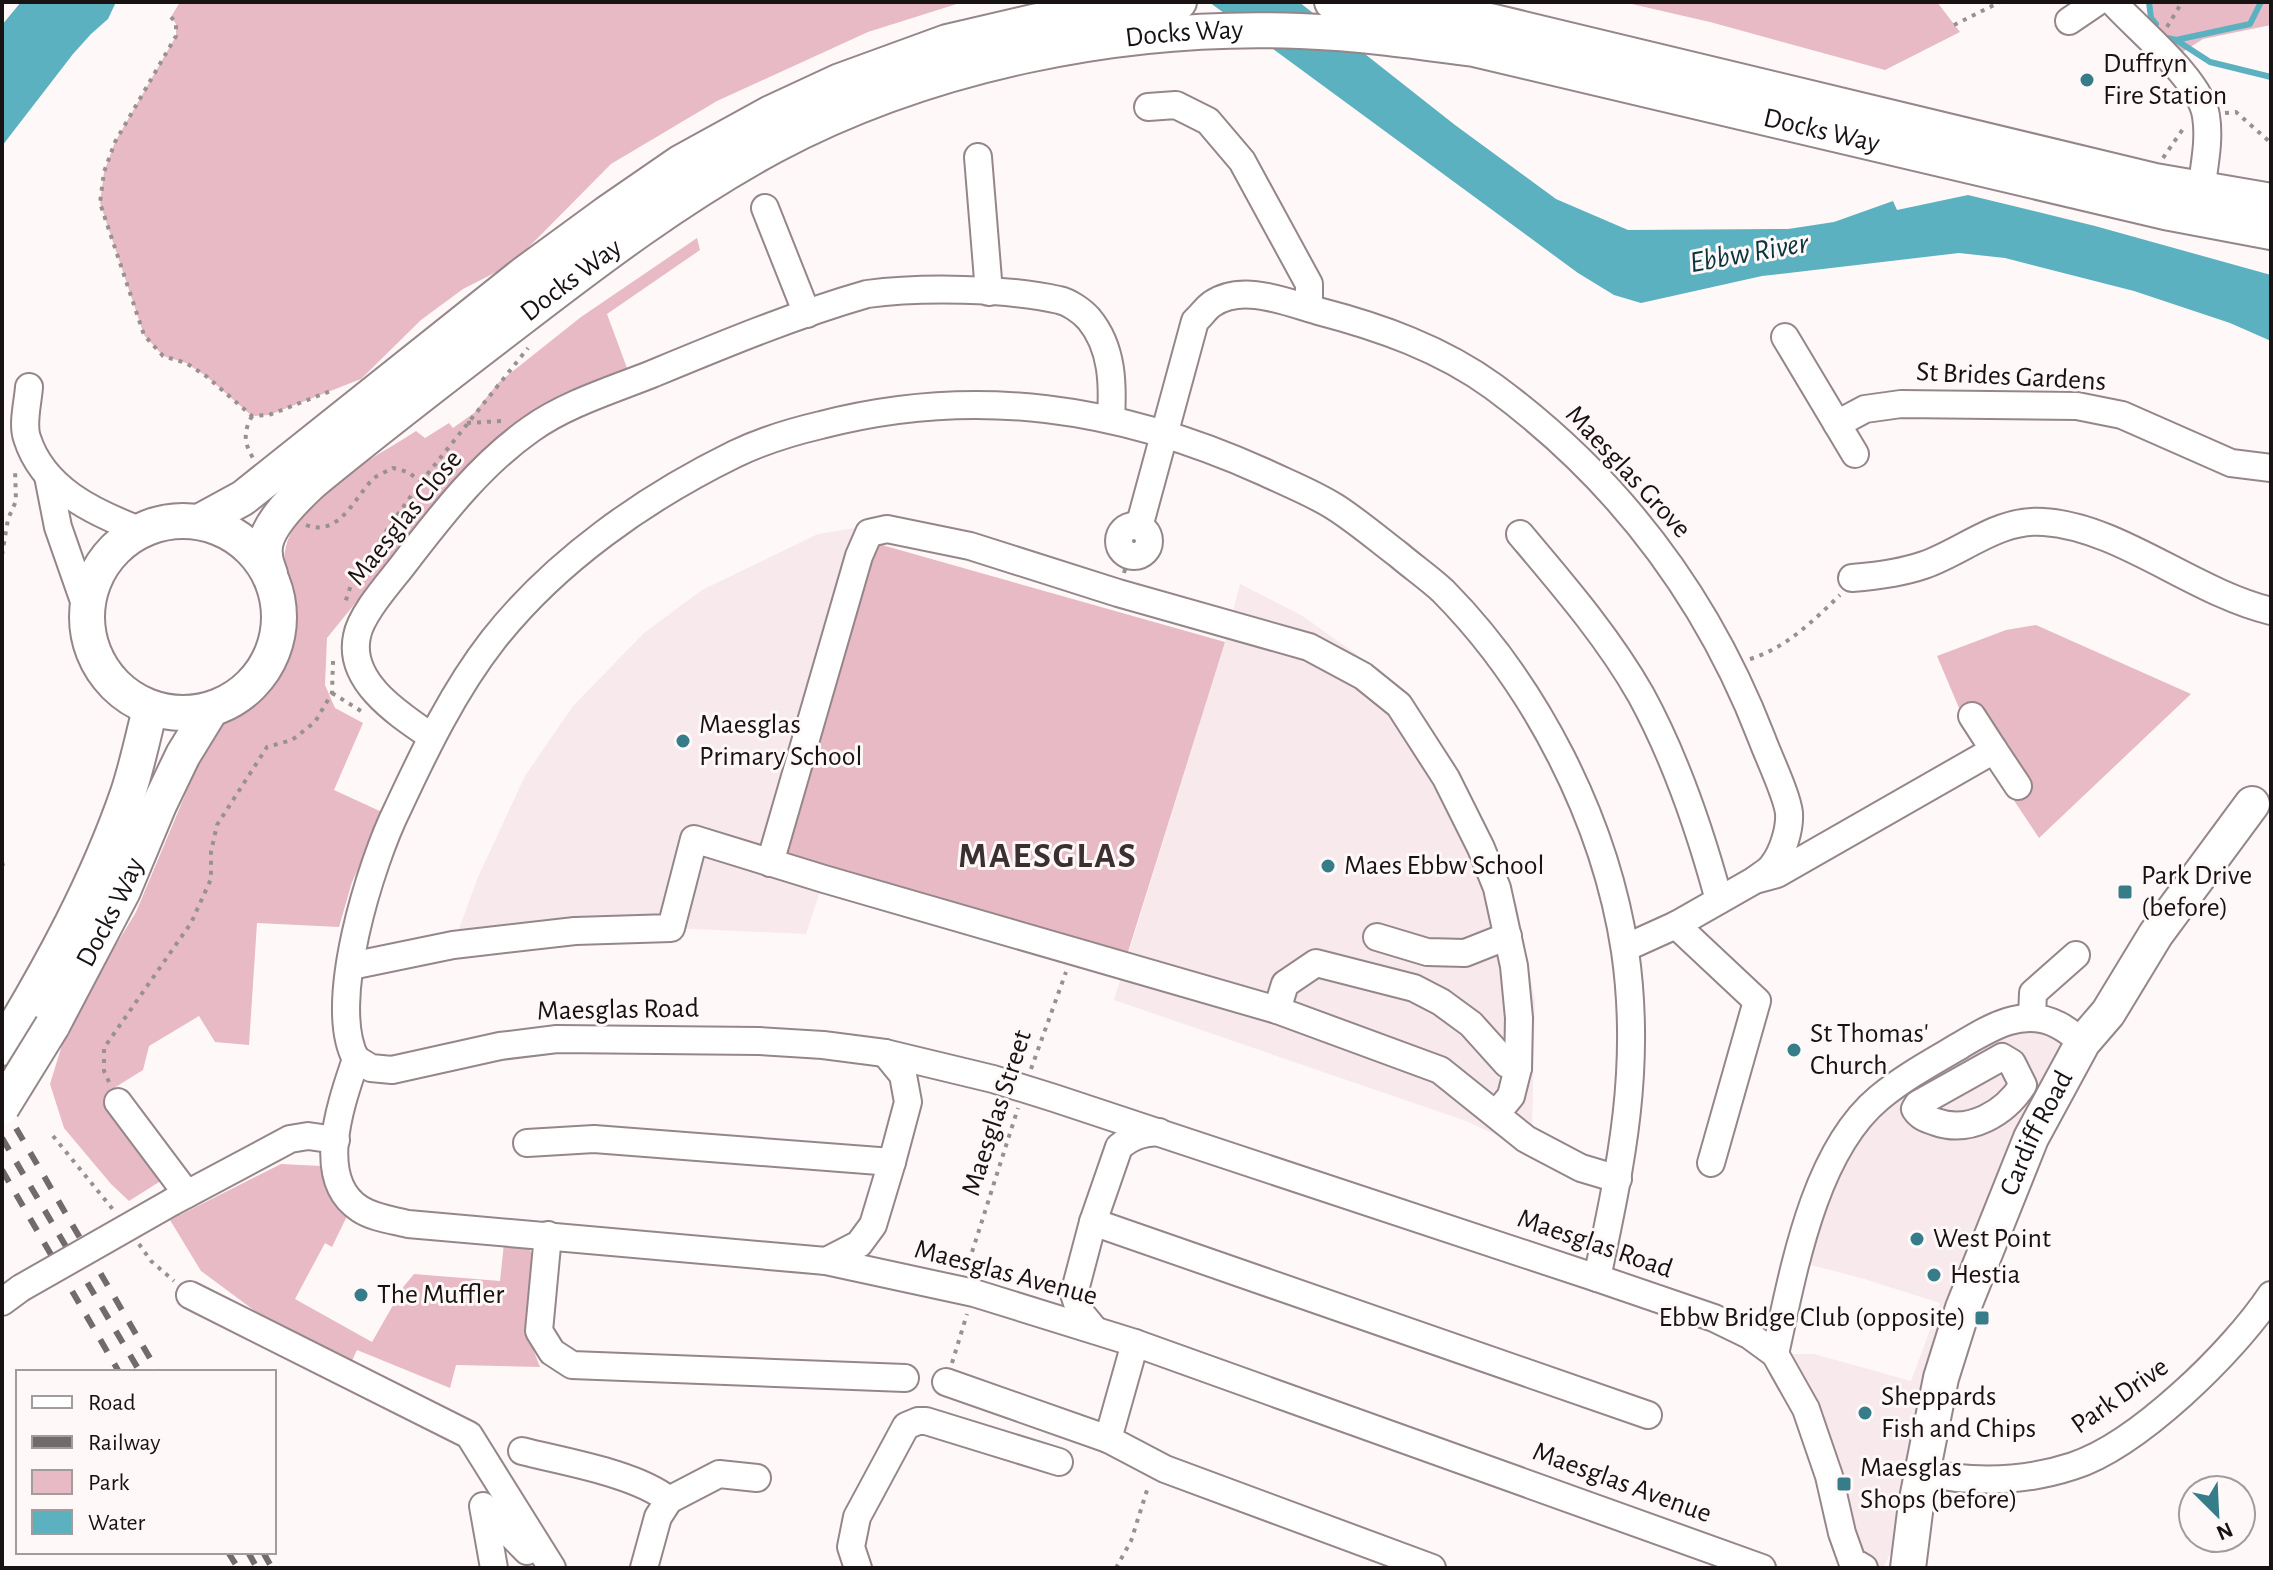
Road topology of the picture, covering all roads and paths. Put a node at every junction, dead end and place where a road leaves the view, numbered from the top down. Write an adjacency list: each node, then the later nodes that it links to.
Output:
1 (1179, 2): 35 (main road, Docks Way)
2 (1332, 2): 13 (main road, Docks Way)
3 (2000, 2): 8 (path)
4 (2097, 2): 7 (street)
5 (2113, 2): 10 (street)
6 (171, 17): 25 (path)
7 (2069, 21)
8 (1954, 25)
9 (1148, 107): 19 (street)
10 (2207, 114): 11 (path); 13 (street)
11 (2271, 143)
12 (978, 157): 18 (street)
13 (2201, 191): 14 (main road, Docks Way); 16 (street)
14 (2271, 201)
15 (765, 208): 20 (street)
16 (2165, 212): 17 (main road, Docks Way); 41 (main road, Docks Way)
17 (2271, 232)
18 (989, 292): 20 (street, Maesglas Close); 26 (street, Maesglas Close)
19 (1309, 308): 28 (street, Maesglas Grove); 47 (street, Maesglas Grove)
20 (807, 314): 51 (street, Maesglas Close)
21 (1785, 337): 27 (street)
22 (535, 340): 34 (path)
23 (29, 387): 29 (street)
24 (335, 389): 25 (path)
25 (252, 416): 31 (path)
26 (1111, 419): 28 (street); 51 (street)
27 (1837, 424): 30 (street); 32 (street, St Brides Gardens)
28 (1165, 435): 37 (street, Maesglas Grove); 61 (street)
29 (26, 436): 33 (street); 40 (path)
30 (1855, 454)
31 (254, 461)
32 (2271, 468)
33 (48, 476): 38 (street); 43 (street)
34 (421, 482): 36 (path); 45 (path)
35 (199, 522): 38 (main road); 41 (main road)
36 (304, 524)
37 (1139, 527)
38 (139, 530): 43 (main road)
39 (1520, 534): 57 (street)
40 (2, 555)
41 (270, 574): 49 (main road)
42 (1852, 578): 44 (street); 47 (path)
43 (86, 607): 48 (main road)
44 (2271, 611)
45 (342, 613)
46 (334, 654): 73 (path)
47 (1729, 665): 56 (street, Maesglas Grove)
48 (150, 709): 49 (main road); 68 (main road, Docks Way)
49 (210, 711): 74 (main road, Docks Way, bridge)
50 (1972, 716): 52 (street)
51 (432, 737): 64 (street)
52 (1994, 750): 53 (street); 56 (street, Maesglas Grove)
53 (2018, 786)
54 (2262, 796): 67 (main road, Cardiff Road)
55 (770, 863): 59 (street); 62 (street); 64 (street)
56 (1755, 880): 57 (street, Maesglas Grove)
57 (1719, 900): 58 (street, Maesglas Grove)
58 (1676, 925): 61 (street, Maesglas Grove); 80 (street)
59 (1508, 936): 60 (street); 71 (street)
60 (1377, 937)
61 (1625, 948): 81 (street)
62 (1074, 951): 65 (street); 72 (path, Maesglas Street)
63 (2076, 955): 66 (street)
64 (351, 966): 70 (street)
65 (1277, 1010): 71 (street); 75 (street)
66 (2032, 1017): 67 (street); 93 (street)
67 (2083, 1042): 102 (main road, Cardiff Road)
68 (2, 1048)
69 (885, 1053): 70 (street, Maesglas Road); 72 (street, Maesglas Road); 79 (street)
70 (356, 1059): 77 (street, Maesglas Avenue)
71 (1518, 1068): 75 (street)
72 (1024, 1089): 76 (street, Maesglas Road); 87 (path, Maesglas Street)
73 (118, 1102): 82 (street)
74 (2, 1107)
75 (1497, 1113): 81 (street)
76 (1163, 1132): 83 (street); 86 (street, Maesglas Road)
77 (336, 1140): 82 (street); 84 (street, Maesglas Avenue)
78 (527, 1143): 79 (street)
79 (892, 1162): 85 (street)
80 (1711, 1163)
81 (1618, 1179): 86 (street)
82 (179, 1198): 88 (street, bridge)
83 (1093, 1222): 91 (street); 96 (street)
84 (548, 1235): 85 (street, Maesglas Avenue); 94 (street)
85 (826, 1261): 87 (street, Maesglas Avenue)
86 (1597, 1278): 93 (street, Maesglas Road)
87 (967, 1291): 91 (street, Maesglas Avenue); 95 (path, Maesglas Street)
88 (11, 1295)
89 (190, 1295): 107 (street)
90 (2271, 1295): 102 (street, Park Drive)
91 (1094, 1329): 92 (street, Maesglas Avenue)
92 (1135, 1343): 97 (street); 112 (street, Maesglas Avenue)
93 (1775, 1354): 104 (street, Maesglas Road)
94 (905, 1378)
95 (946, 1382): 97 (street)
96 (1648, 1415)
97 (1108, 1439): 111 (street)
98 (522, 1451): 103 (street)
99 (1059, 1462): 109 (street)
100 (1138, 1476): 110 (path)
101 (757, 1478): 103 (street)
102 (1919, 1488): 104 (main road, Cardiff Road); 113 (main road, Cardiff Road)
103 (669, 1500): 108 (street)
104 (1860, 1566)
105 (494, 1568): 106 (street)
106 (543, 1568)
107 (552, 1568)
108 (644, 1568)
109 (858, 1568)
110 (1116, 1568)
111 (1432, 1568)
112 (1762, 1568)
113 (1908, 1568)

